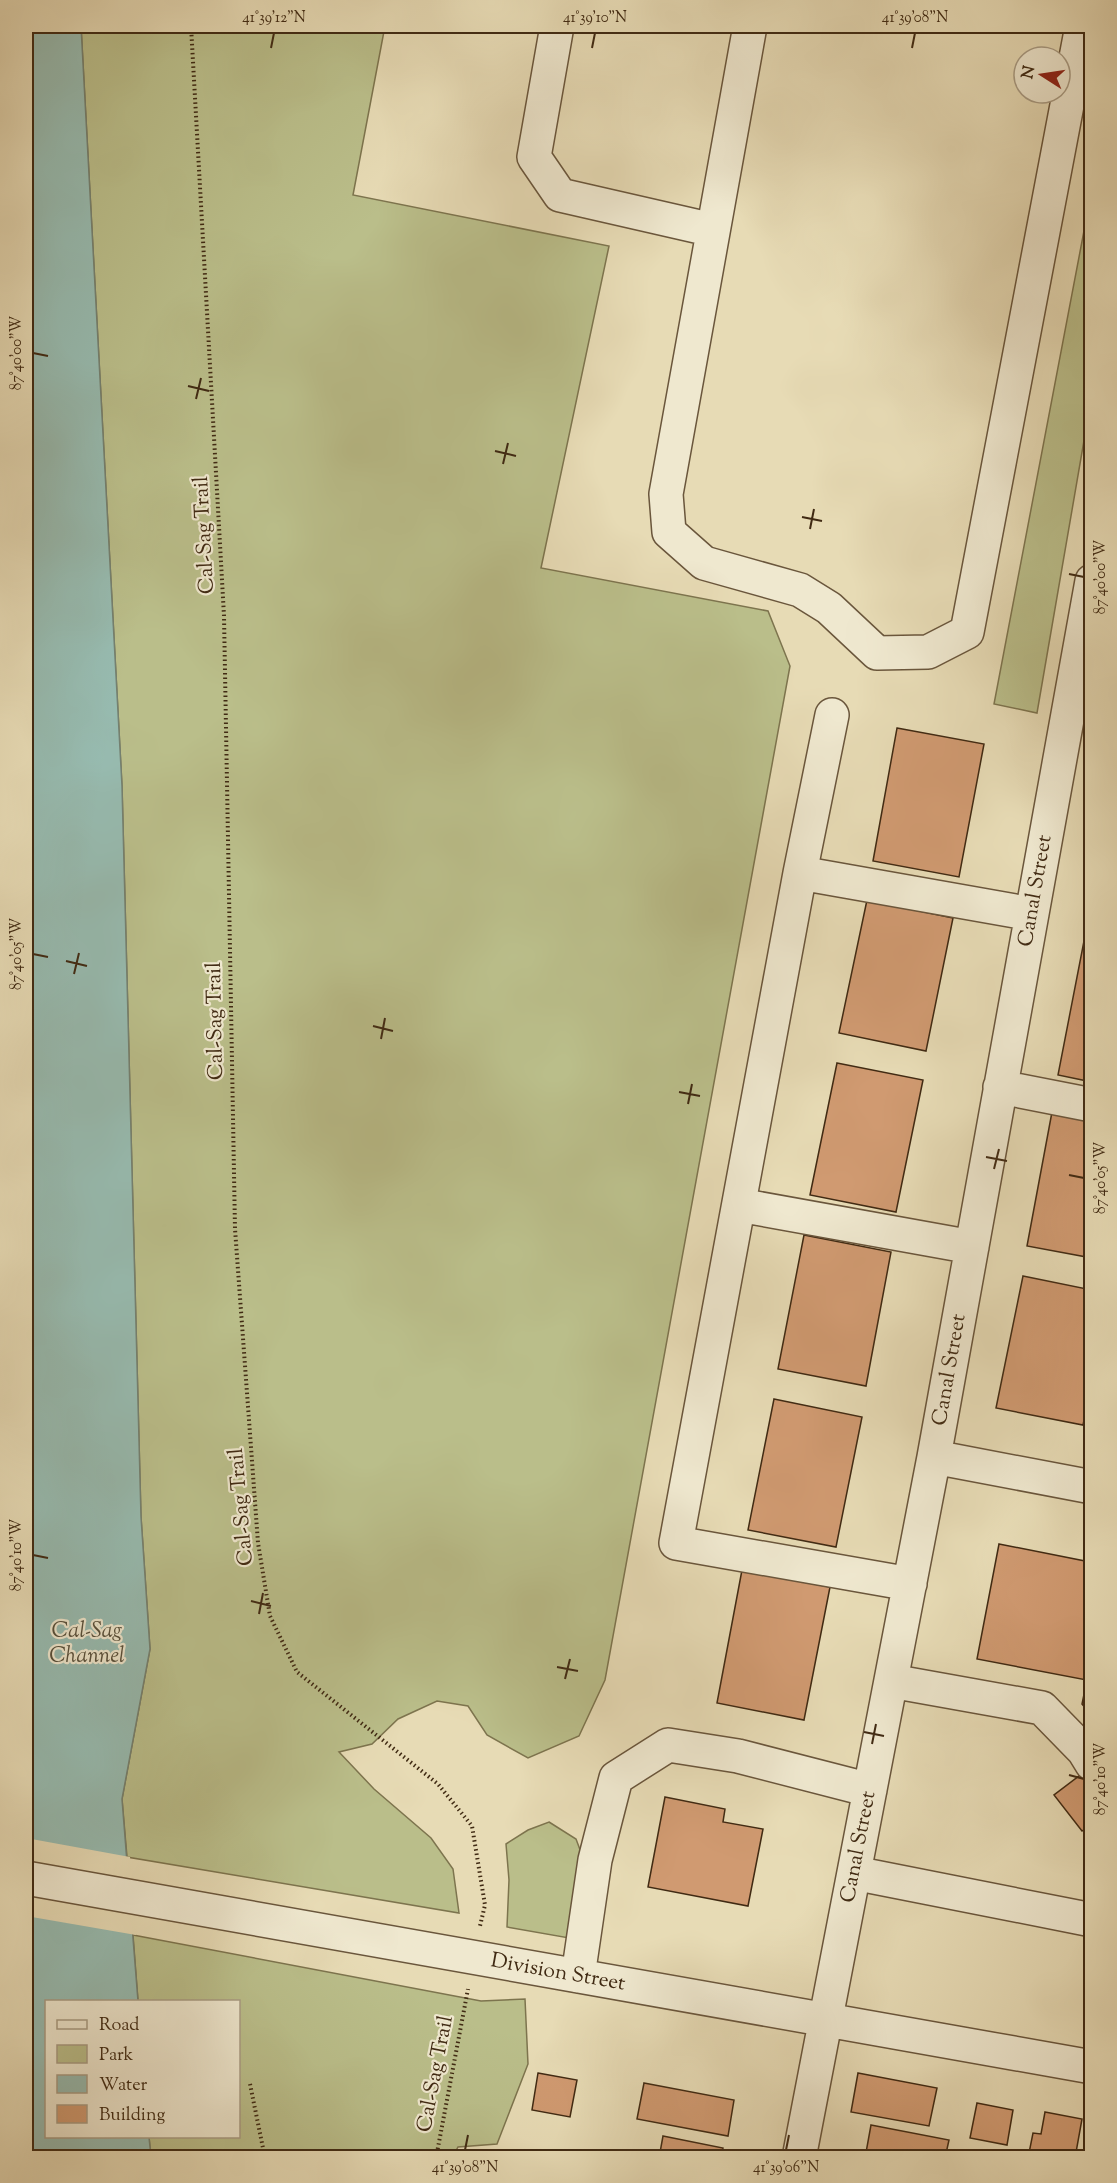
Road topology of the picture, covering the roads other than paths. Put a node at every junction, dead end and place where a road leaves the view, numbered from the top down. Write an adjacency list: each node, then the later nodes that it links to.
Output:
1 (557, 26): 4 (street)
2 (750, 26): 4 (street)
3 (1082, 26): 4 (street)
4 (713, 230)
5 (1092, 580): 8 (street, Canal Street)
6 (831, 715): 7 (street)
7 (800, 873): 8 (street); 11 (street)
8 (1032, 914): 9 (street, Canal Street)
9 (1000, 1087): 10 (street); 12 (street, Canal Street)
10 (1092, 1105)
11 (739, 1205): 12 (street); 15 (street)
12 (972, 1246): 13 (street, Canal Street)
13 (934, 1457): 14 (street); 15 (street, Canal Street)
14 (1092, 1487)
15 (910, 1584): 16 (street, Canal Street)
16 (891, 1681): 17 (street); 18 (street, Canal Street)
17 (1092, 1764)
18 (870, 1790): 19 (street, Canal Street); 22 (street)
19 (854, 1873): 21 (street); 23 (street, Canal Street)
20 (26, 1878): 22 (street, Division Street)
21 (1092, 1920)
22 (578, 1976): 23 (street, Division Street)
23 (826, 2020): 24 (street, Division Street); 25 (street, Canal Street)
24 (1092, 2067)
25 (799, 2157)

